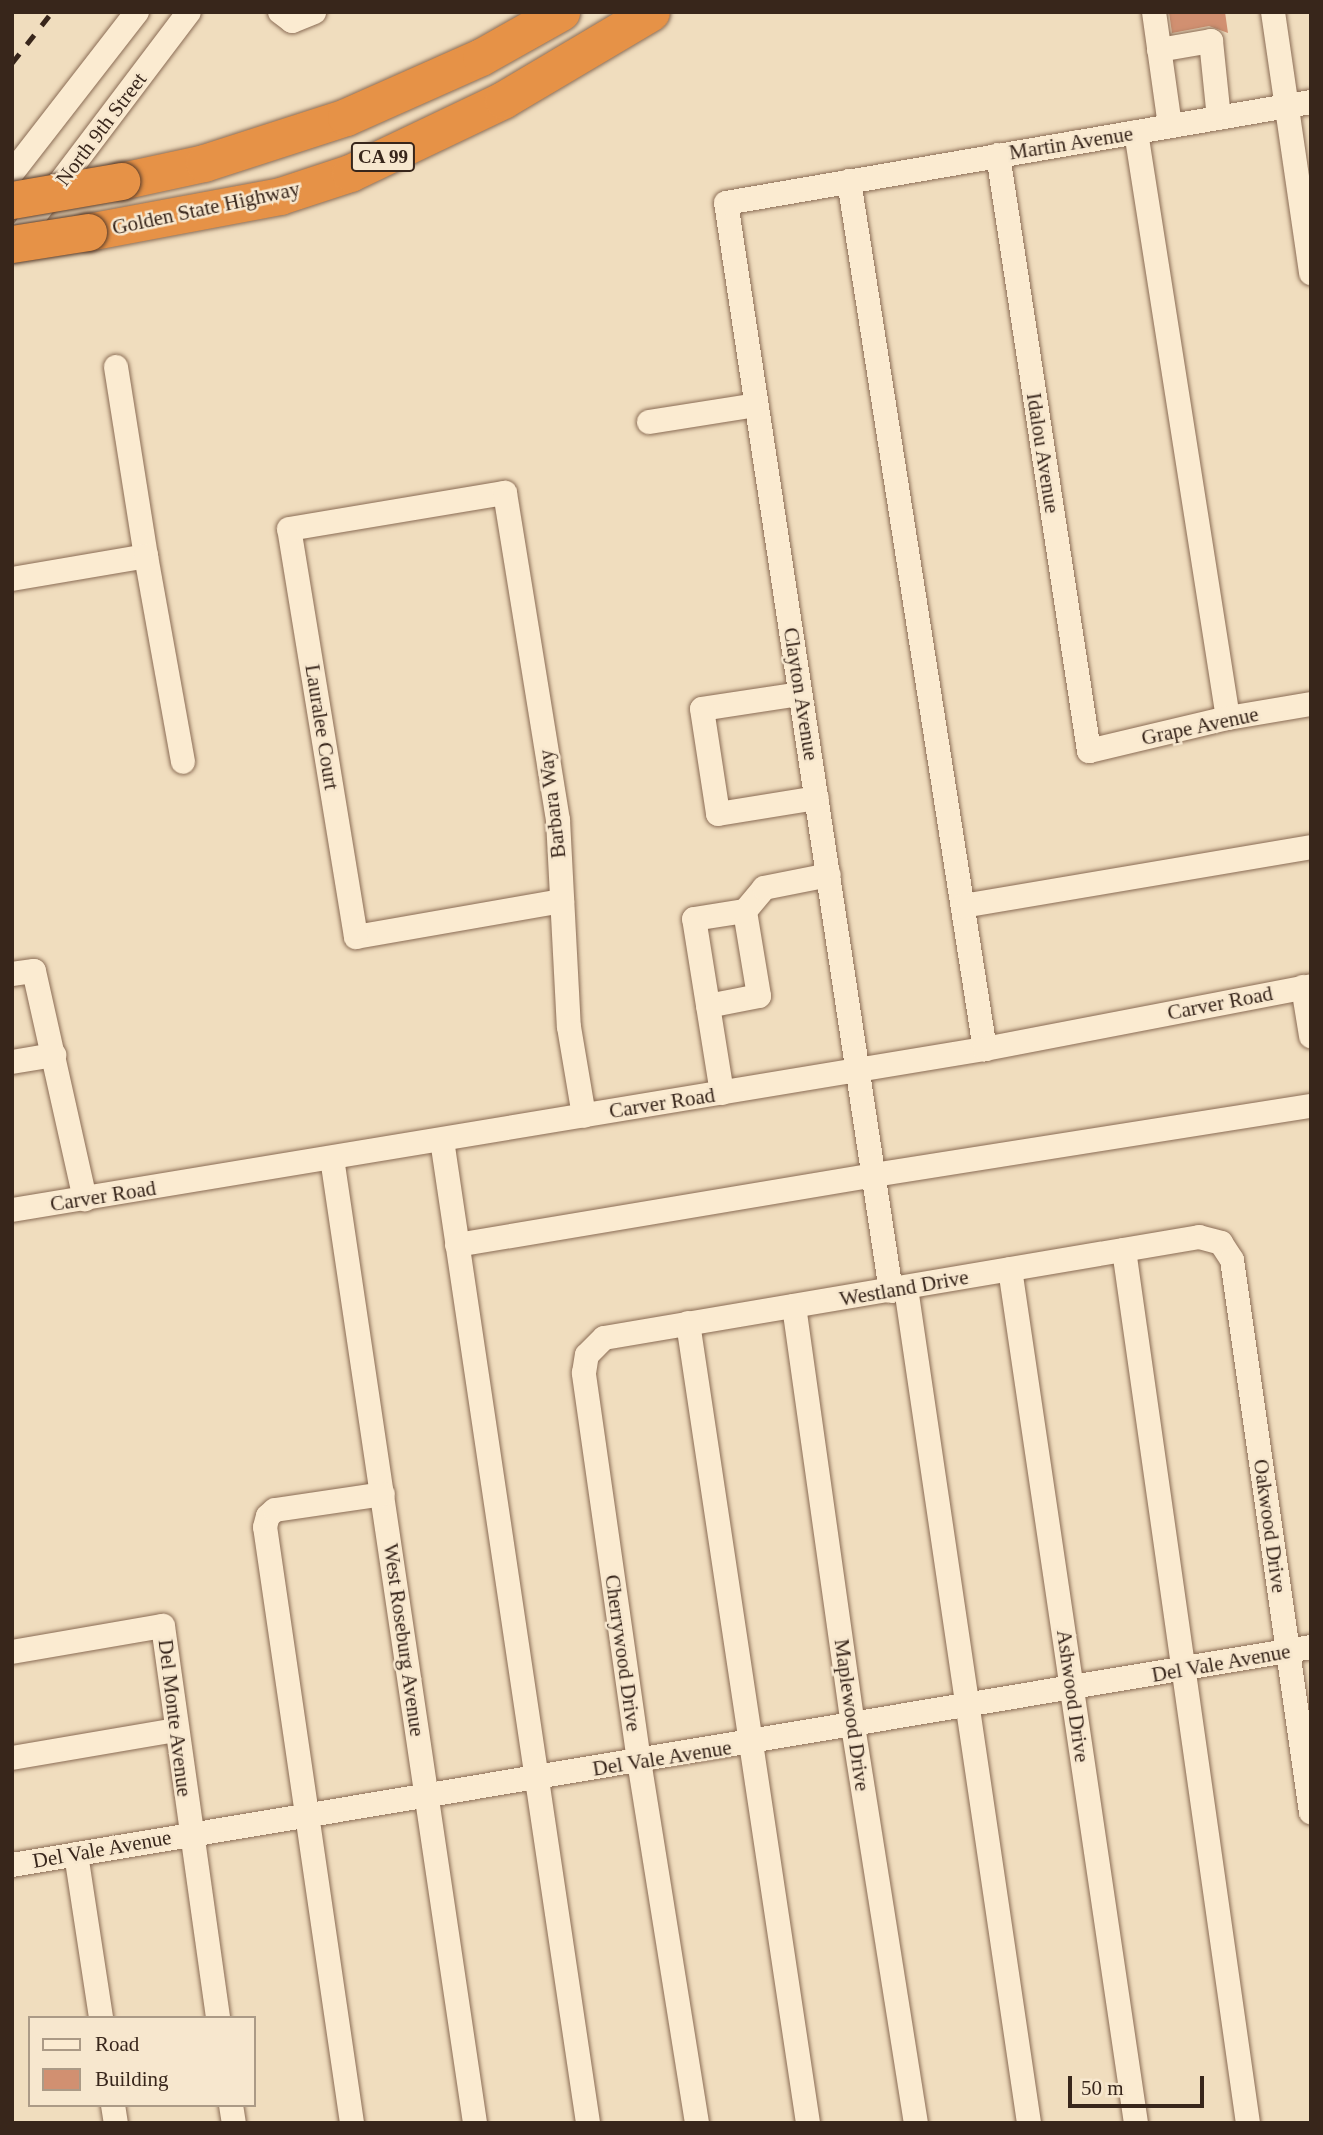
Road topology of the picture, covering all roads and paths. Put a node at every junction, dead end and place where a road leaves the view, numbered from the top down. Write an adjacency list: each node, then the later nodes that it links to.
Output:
1 (137, 12): 16 (street, North 9th Street)
2 (189, 12): 19 (street, North 9th Street)
3 (280, 12): 4 (street)
4 (314, 12)
5 (561, 12): 18 (highway, Golden State Highway / CA 99, bridge)
6 (651, 12): 19 (highway, Golden State Highway / CA 99, bridge)
7 (1154, 12): 9 (street)
8 (1273, 12): 11 (street)
9 (1159, 50): 12 (street); 13 (street)
10 (1311, 102): 11 (street, Martin Avenue)
11 (1285, 106): 12 (street, Martin Avenue); 20 (street)
12 (1219, 118): 13 (street, Martin Avenue)
13 (1170, 126): 14 (street, Martin Avenue)
14 (1136, 132): 15 (street, Martin Avenue); 29 (street)
15 (998, 155): 17 (street, Martin Avenue); 30 (street, Idalou Avenue)
16 (12, 173)
17 (840, 182): 22 (street, Clayton Avenue); 36 (street)
18 (12, 200)
19 (12, 245)
20 (1311, 273)
21 (116, 367): 25 (street)
22 (756, 405): 23 (street); 27 (street, Clayton Avenue)
23 (649, 422)
24 (505, 493): 35 (street, Barbara Way); 35 (street, Lauralee Court)
25 (146, 556): 26 (street); 31 (street)
26 (12, 579)
27 (800, 694): 32 (street, Clayton Avenue); 32 (street)
28 (1311, 704): 29 (street, Grape Avenue)
29 (1228, 719): 30 (street, Grape Avenue)
30 (1089, 751)
31 (183, 762)
32 (817, 798): 34 (street, Clayton Avenue)
33 (1311, 847): 36 (street)
34 (828, 874): 37 (street); 45 (street, Clayton Avenue)
35 (562, 901): 48 (street, Barbara Way)
36 (962, 906): 42 (street)
37 (745, 911): 40 (street); 40 (street)
38 (12, 974): 43 (street)
39 (1307, 987): 41 (street); 42 (street, Carver Road)
40 (708, 1006): 46 (street)
41 (1311, 1036)
42 (985, 1049): 45 (street, Carver Road)
43 (54, 1055): 44 (street); 52 (street)
44 (12, 1062)
45 (859, 1070): 46 (street, Carver Road); 51 (street, Clayton Avenue)
46 (722, 1093): 48 (street, Carver Road)
47 (1311, 1106): 51 (street)
48 (584, 1116): 49 (street, Carver Road)
49 (442, 1140): 50 (street, Carver Road); 55 (street)
50 (332, 1158): 52 (street, Carver Road); 62 (street, West Roseburg Avenue)
51 (874, 1175): 55 (street); 58 (street, Clayton Avenue)
52 (86, 1199): 53 (street, Carver Road)
53 (12, 1210)
54 (1221, 1243): 56 (street, Westland Drive); 63 (street, Oakwood Drive)
55 (457, 1245): 73 (street)
56 (1124, 1250): 57 (street, Westland Drive); 65 (street)
57 (1010, 1269): 58 (street, Westland Drive); 66 (street, Ashwood Drive)
58 (898, 1289): 59 (street, Westland Drive); 67 (street, Clayton Avenue)
59 (794, 1306): 60 (street, Westland Drive); 68 (street, Maplewood Drive)
60 (688, 1323): 61 (street, Westland Drive); 70 (street)
61 (592, 1349): 72 (street, Cherrywood Drive)
62 (383, 1494): 74 (street, West Roseburg Avenue); 76 (street)
63 (1299, 1649): 65 (street, Del Vale Avenue); 75 (street, Oakwood Drive)
64 (12, 1651): 69 (street, Del Monte Avenue)
65 (1186, 1669): 66 (street, Del Vale Avenue); 90 (street)
66 (1072, 1689): 67 (street, Del Vale Avenue); 89 (street, Ashwood Drive)
67 (967, 1707): 68 (street, Del Vale Avenue); 88 (street, Clayton Avenue)
68 (853, 1726): 70 (street, Del Vale Avenue); 87 (street, Maplewood Drive)
69 (176, 1730): 71 (street); 77 (street, Del Monte Avenue)
70 (753, 1742): 72 (street, Del Vale Avenue); 86 (street)
71 (12, 1758)
72 (639, 1761): 73 (street, Del Vale Avenue); 85 (street, Cherrywood Drive)
73 (537, 1778): 74 (street, Del Vale Avenue); 84 (street)
74 (427, 1797): 76 (street, Del Vale Avenue); 83 (street, West Roseburg Avenue)
75 (1311, 1812)
76 (307, 1816): 77 (street, Del Vale Avenue); 82 (street)
77 (190, 1833): 78 (street, Del Vale Avenue); 81 (street, Del Monte Avenue)
78 (76, 1854): 79 (street, Del Vale Avenue); 80 (street)
79 (12, 1865)
80 (101, 2016)
81 (218, 2016)
82 (352, 2123)
83 (475, 2123)
84 (588, 2123)
85 (697, 2123)
86 (808, 2123)
87 (916, 2123)
88 (1029, 2123)
89 (1136, 2123)
90 (1248, 2123)

